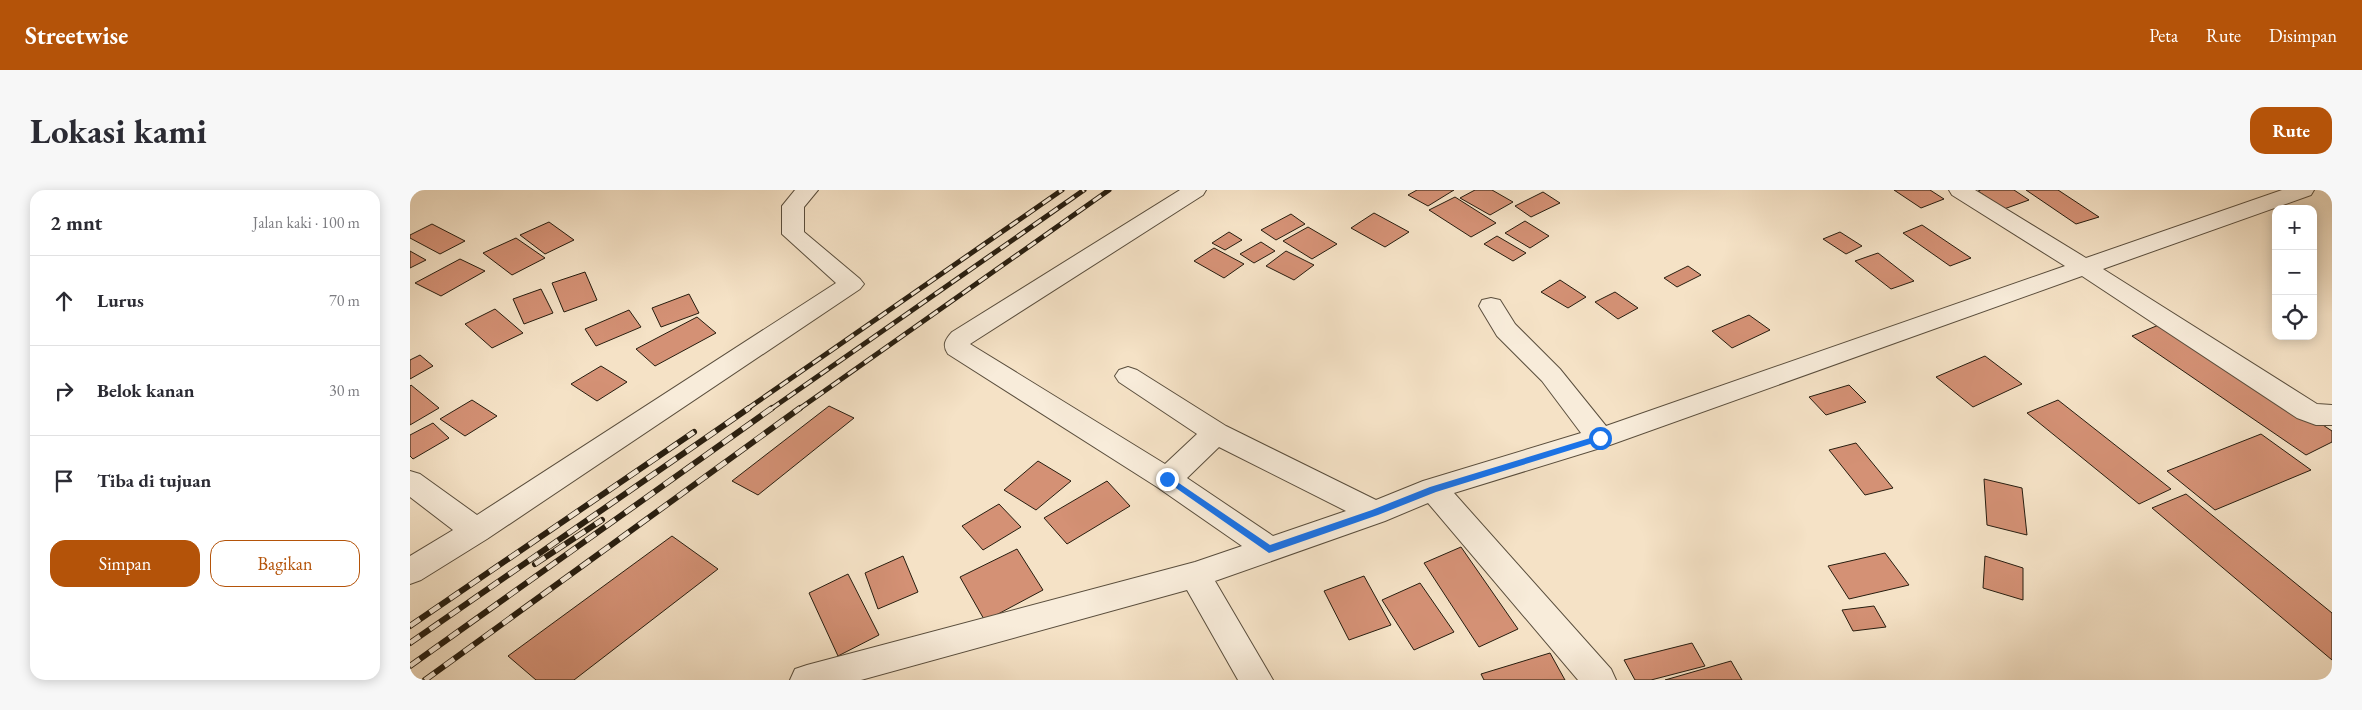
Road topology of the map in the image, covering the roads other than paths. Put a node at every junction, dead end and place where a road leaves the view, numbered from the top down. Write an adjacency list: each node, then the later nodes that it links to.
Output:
1 (807, 190): 15 (street)
2 (1195, 190): 11 (street)
3 (1960, 190): 5 (street)
4 (2303, 190): 5 (street)
5 (2083, 267): 8 (street); 10 (street)
6 (1491, 306): 10 (street)
7 (1128, 376): 9 (street)
8 (2332, 415)
9 (1216, 433): 11 (street); 14 (street)
10 (1600, 438): 13 (street)
11 (1167, 479): 16 (street)
12 (410, 482): 15 (street)
13 (1433, 489): 14 (street); 21 (street)
14 (1375, 513): 16 (street)
15 (476, 531): 17 (street)
16 (1269, 549): 18 (street)
17 (410, 571)
18 (1195, 575): 19 (street); 20 (street)
19 (808, 680)
20 (1256, 680)
21 (1599, 680)

